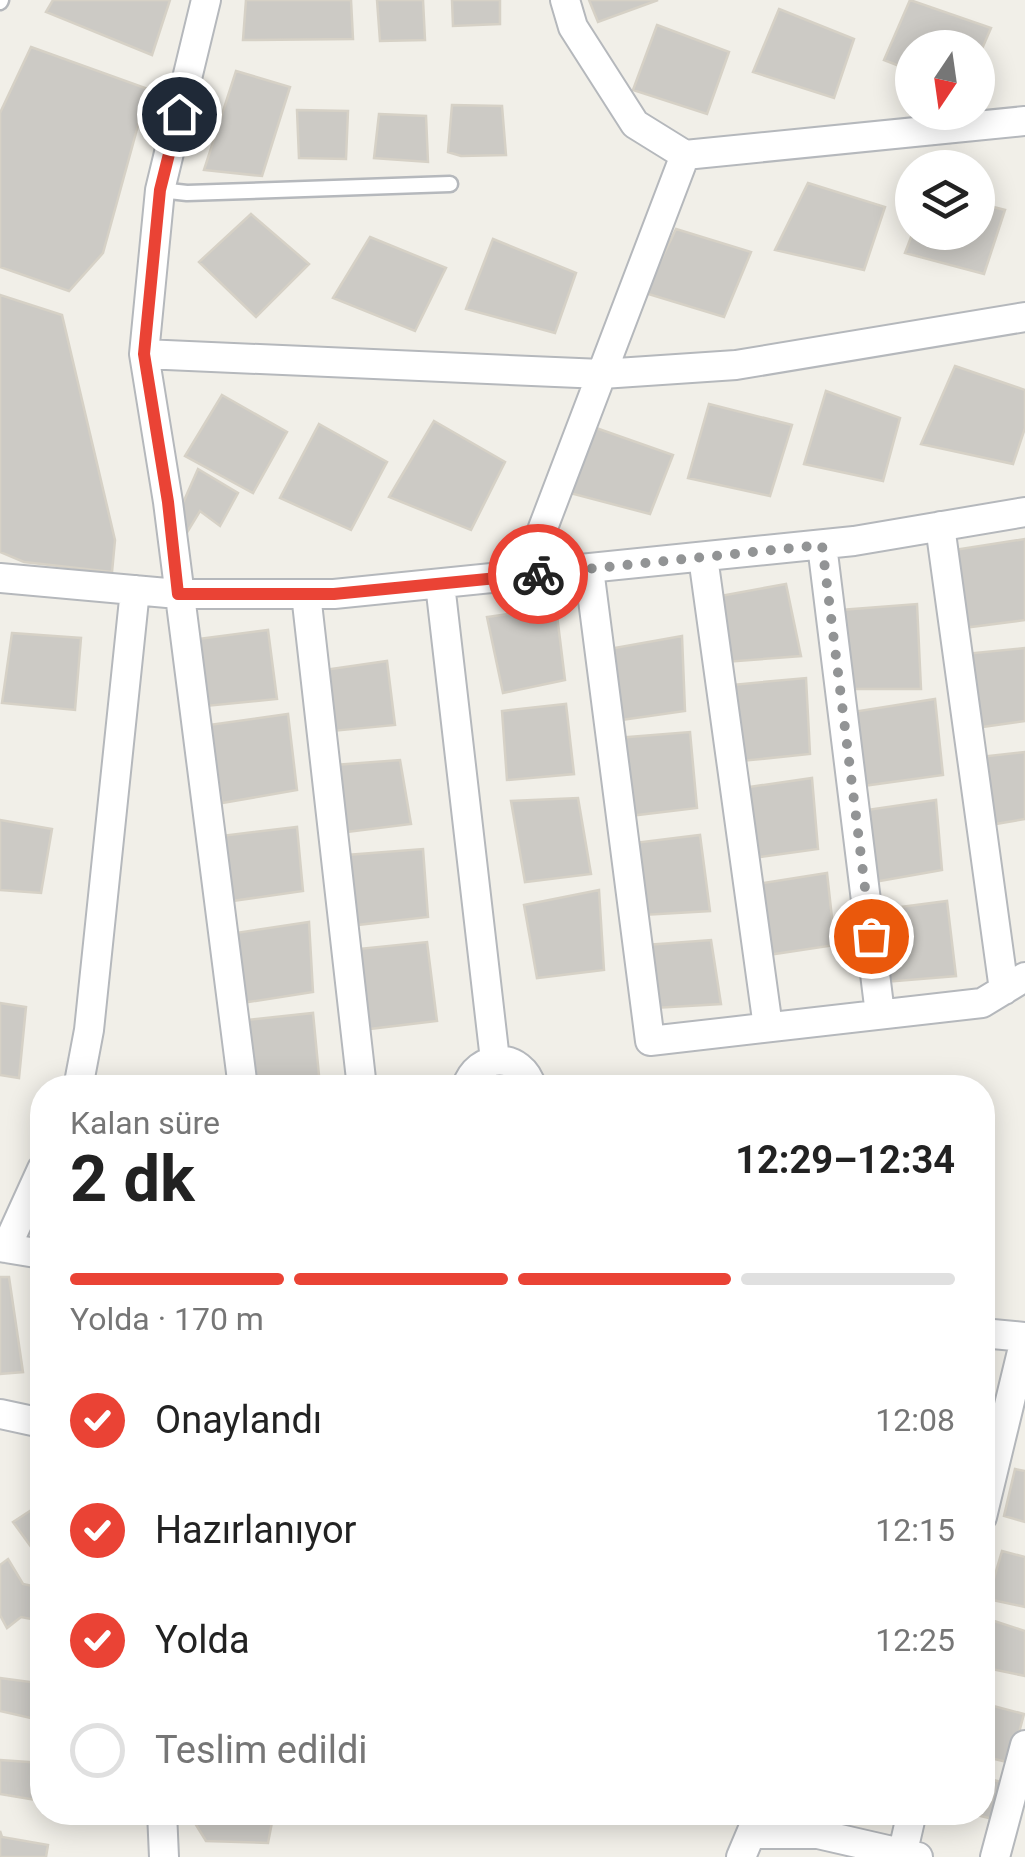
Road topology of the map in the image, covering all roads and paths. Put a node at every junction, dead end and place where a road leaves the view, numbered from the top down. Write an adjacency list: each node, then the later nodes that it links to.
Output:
1 (206, 0): 6 (street)
2 (566, 0): 4 (street)
3 (1025, 122): 4 (street)
4 (685, 155): 9 (street)
5 (450, 184): 6 (lane)
6 (160, 190): 8 (street)
7 (1025, 316): 9 (street)
8 (144, 354): 9 (street); 19 (street)
9 (602, 374): 15 (street)
10 (1025, 512): 11 (street)
11 (940, 526): 12 (street); 21 (street)
12 (822, 545): 13 (street); 22 (street)
13 (702, 557): 14 (street); 23 (street)
14 (589, 569): 15 (street); 23 (street)
15 (526, 576): 17 (street)
16 (0, 578): 18 (street)
17 (440, 584): 20 (street); 24 (street)
18 (135, 590): 19 (street); 25 (street)
19 (178, 594): 20 (street); 26 (street)
20 (306, 594): 27 (street)
21 (1014, 984): 22 (street)
22 (880, 1014): 23 (street)
23 (768, 1027)
24 (495, 1060): 28 (street); 29 (street)
25 (81, 1075)
26 (241, 1075)
27 (361, 1075)
28 (472, 1075)
29 (527, 1075)
30 (30, 1193): 31 (street)
31 (3, 1248): 32 (street)
32 (30, 1252)
33 (995, 1335): 34 (street)
34 (1025, 1338): 37 (street)
35 (0, 1414): 36 (street)
36 (30, 1420)
37 (995, 1463)
38 (1025, 1745): 44 (street)
39 (163, 1825): 43 (street)
40 (911, 1825): 42 (street)
41 (751, 1834): 42 (street)
42 (910, 1854)
43 (164, 1857)
44 (995, 1857)

